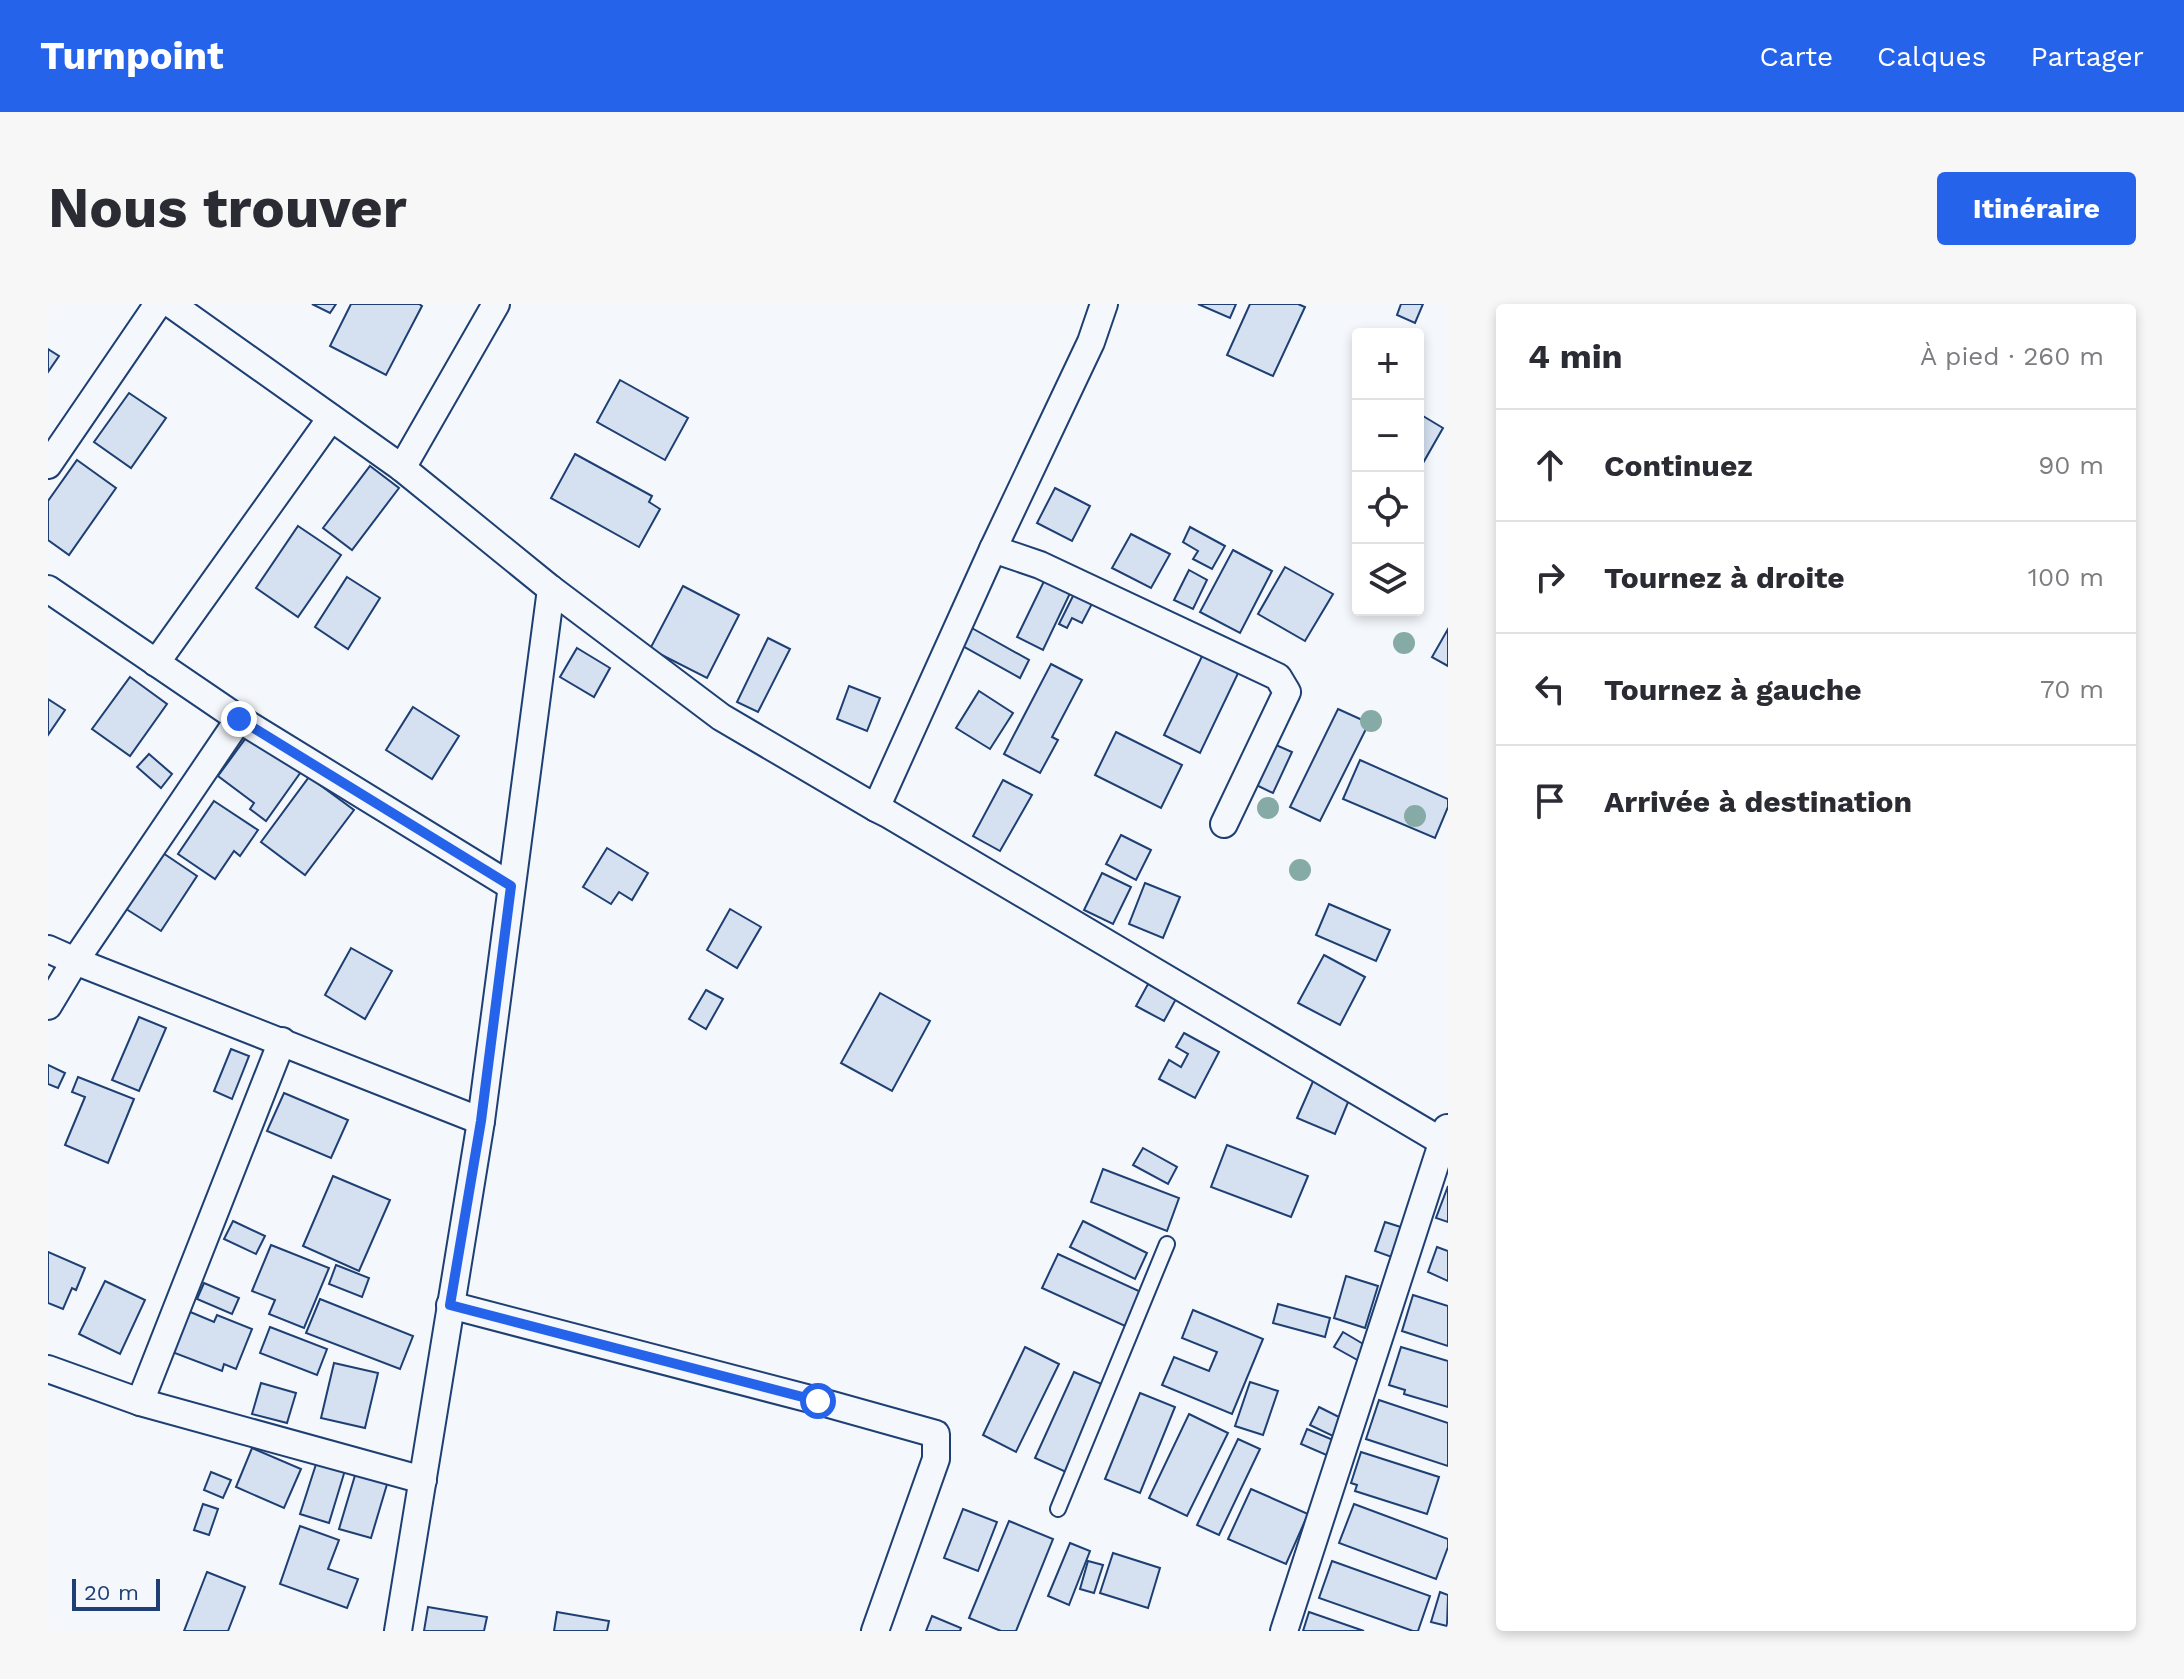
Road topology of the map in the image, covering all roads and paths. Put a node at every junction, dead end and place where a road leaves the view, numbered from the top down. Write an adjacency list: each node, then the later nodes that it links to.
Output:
1 (158, 304): 6 (street)
2 (171, 304): 5 (street)
3 (496, 304): 7 (street)
4 (1104, 304): 8 (street)
5 (331, 418): 7 (street); 11 (street)
6 (48, 465)
7 (402, 468): 10 (street)
8 (993, 549): 13 (street); 14 (street)
9 (48, 589): 11 (street)
10 (551, 589): 13 (street); 15 (street)
11 (156, 663): 12 (street)
12 (239, 719): 15 (street); 17 (street)
13 (876, 808): 21 (street)
14 (1224, 824)
15 (511, 886): 20 (street)
16 (48, 949): 17 (street)
17 (75, 961): 18 (street); 19 (street)
18 (48, 1006)
19 (282, 1041): 20 (street); 25 (street)
20 (481, 1121): 23 (street)
21 (1446, 1138): 30 (street)
22 (1167, 1244): 27 (lane)
23 (450, 1305): 26 (street); 29 (street)
24 (48, 1369): 25 (street)
25 (140, 1402): 26 (street)
26 (423, 1480): 28 (street)
27 (1058, 1509)
28 (398, 1631)
29 (875, 1631)
30 (1284, 1631)

